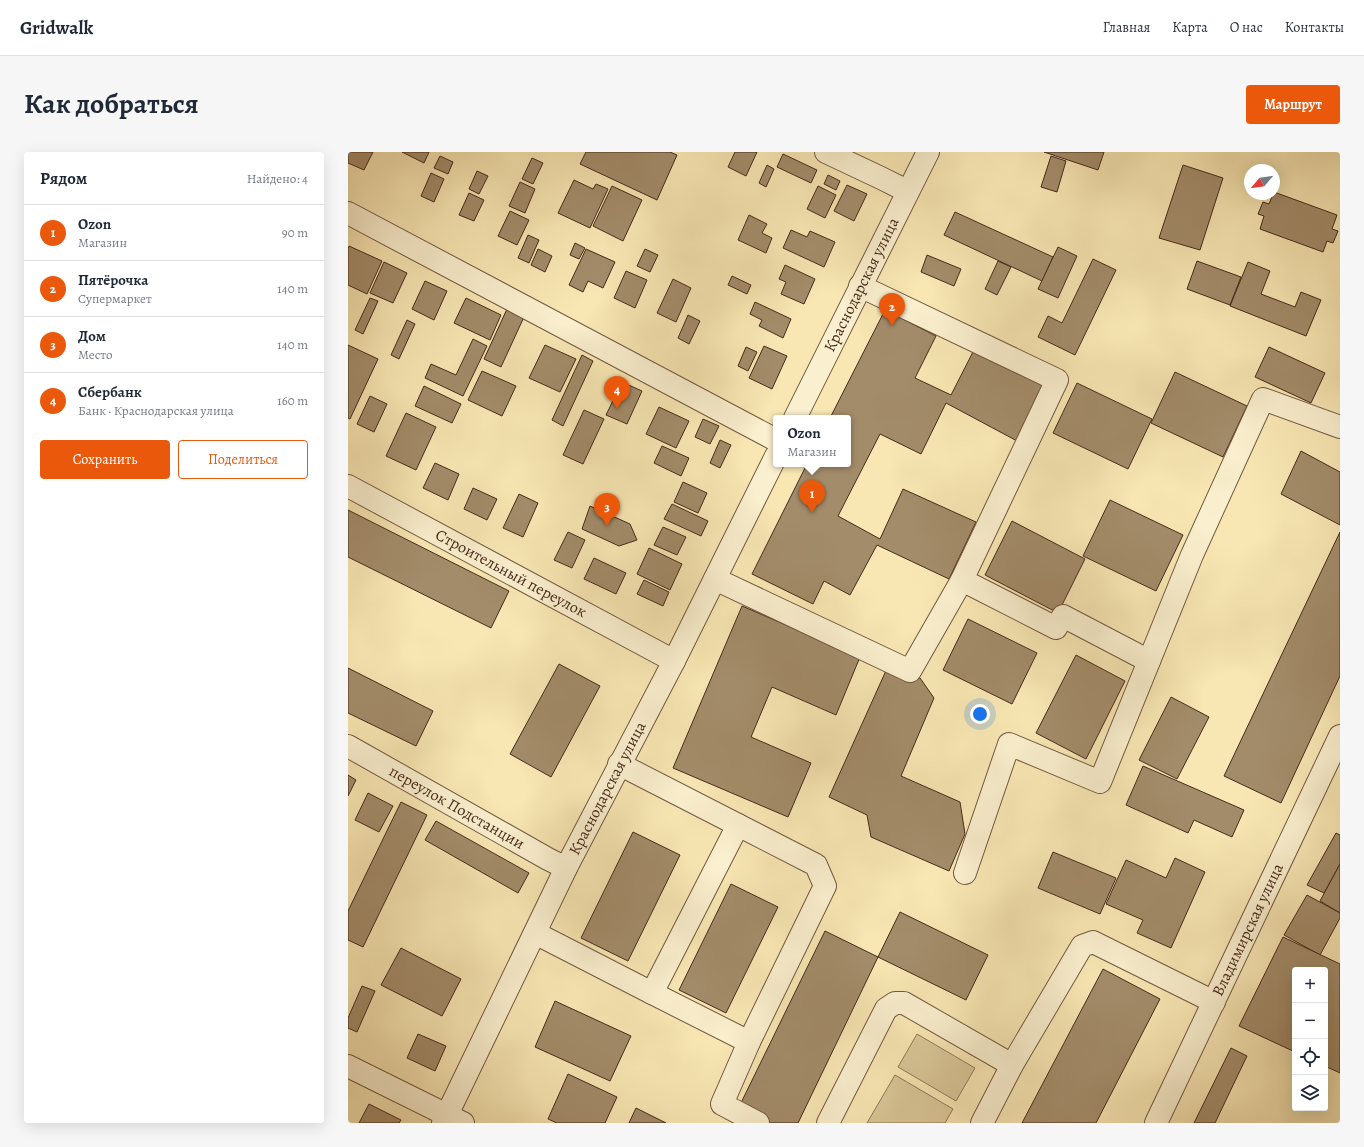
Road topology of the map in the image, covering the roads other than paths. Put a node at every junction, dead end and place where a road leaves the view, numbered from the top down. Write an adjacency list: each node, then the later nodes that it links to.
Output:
1 (826, 152): 3 (street)
2 (928, 152): 3 (street, Краснодарская улица)
3 (907, 192): 5 (street, Краснодарская улица)
4 (348, 213): 8 (street)
5 (860, 286): 6 (street, Краснодарская улица); 12 (street)
6 (796, 415)
7 (1340, 427): 14 (street)
8 (773, 438)
9 (773, 462): 11 (street, Краснодарская улица)
10 (348, 486): 13 (street, Строительный переулок)
11 (715, 579): 12 (street); 13 (street, Краснодарская улица)
12 (962, 580): 14 (street)
13 (674, 661): 17 (street, Краснодарская улица)
14 (1149, 661): 20 (street)
15 (1340, 736): 23 (street, Владимирская улица)
16 (348, 746): 19 (street, переулок Подстанции)
17 (620, 764): 18 (street); 19 (street, Краснодарская улица)
18 (738, 825): 22 (street); 24 (street)
19 (566, 868): 21 (street, Краснодарская улица)
20 (964, 873)
21 (535, 933): 22 (street); 27 (street, Краснодарская улица)
22 (652, 993): 24 (street)
23 (1214, 1002): 25 (street); 31 (street, Владимирская улица)
24 (749, 1042): 28 (street)
25 (1012, 1065): 29 (street); 30 (street)
26 (348, 1066): 27 (street)
27 (451, 1120)
28 (758, 1123)
29 (828, 1123)
30 (982, 1123)
31 (1156, 1123)

